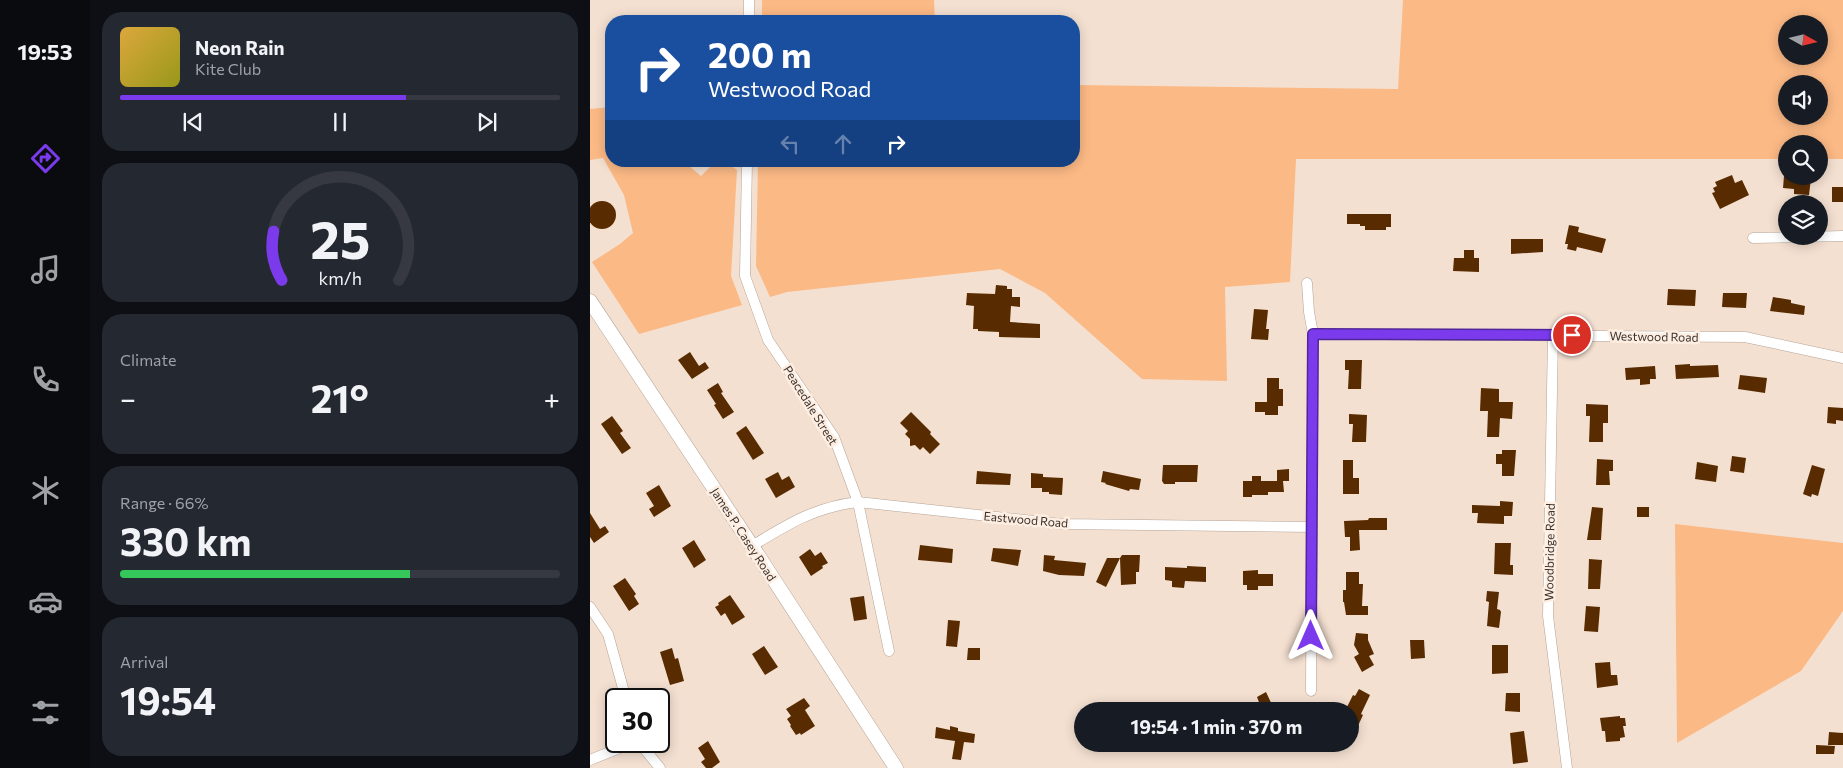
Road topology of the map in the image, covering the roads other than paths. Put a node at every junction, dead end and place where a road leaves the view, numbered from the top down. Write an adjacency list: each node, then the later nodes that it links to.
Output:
1 (749, 0): 2 (street)
2 (749, 15)
3 (747, 167): 11 (street, Peacedale Street)
4 (1843, 236): 5 (street)
5 (1753, 238)
6 (1307, 283): 8 (street)
7 (590, 301): 13 (main road, James P. Casey Road)
8 (1313, 334): 9 (street, Westwood Road); 12 (street)
9 (1552, 335): 10 (street, Westwood Road); 23 (street, Woodbridge Road)
10 (1843, 358)
11 (858, 502): 12 (street, Eastwood Road); 13 (street, Eastwood Road); 15 (street, Peacedale Street)
12 (1312, 527): 17 (street)
13 (752, 546): 22 (main road, James P. Casey Road)
14 (590, 607): 16 (street)
15 (889, 651)
16 (623, 688)
17 (1311, 691)
18 (608, 753): 20 (street)
19 (648, 753): 21 (street)
20 (590, 760)
21 (660, 768)
22 (896, 768)
23 (1567, 768)

